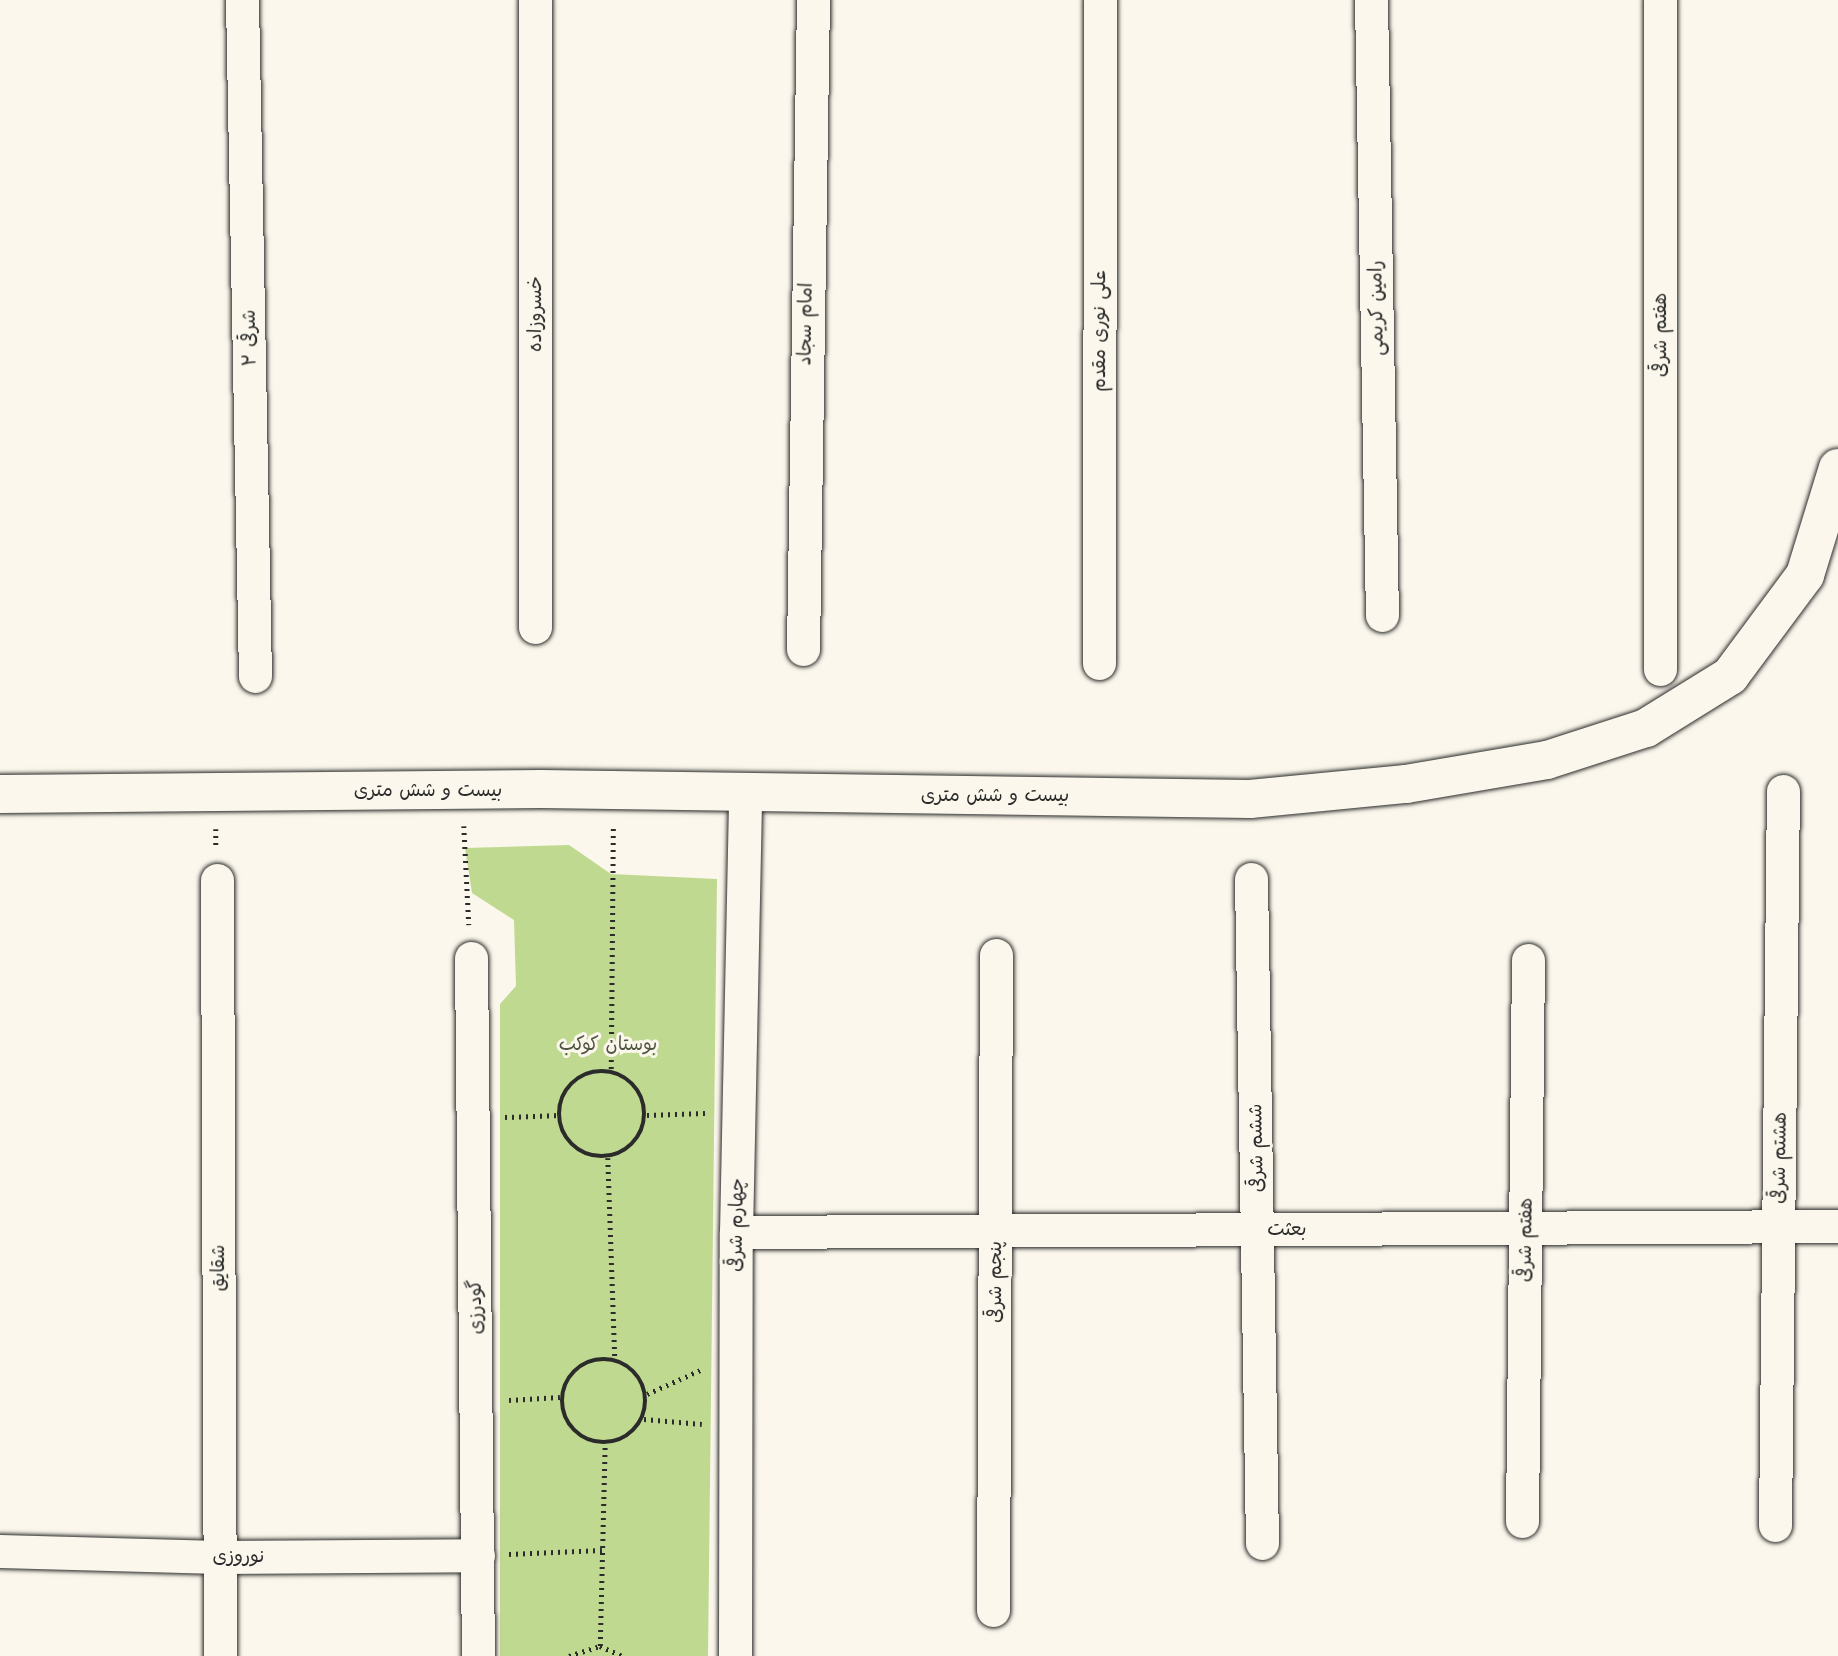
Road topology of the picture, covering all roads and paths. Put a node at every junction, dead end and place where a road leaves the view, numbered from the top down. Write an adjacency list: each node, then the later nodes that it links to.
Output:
1 (242, 0): 13 (street, ۲ شرقی)
2 (535, 0): 9 (street, خسروزاده)
3 (813, 0): 10 (street, امام سجاد)
4 (1100, 0): 11 (street, علی نوری مقدم)
5 (1371, 0): 8 (street, رامین کریمی)
6 (1660, 0): 12 (street, هفتم شرقی)
7 (1838, 468): 18 (street, بیست و شش متری)
8 (1382, 615)
9 (535, 628)
10 (803, 649)
11 (1099, 663)
12 (1660, 669)
13 (255, 676)
14 (215, 790): 15 (street, بیست و شش متری); 19 (street, بیست و شش متری); 21 (path)
15 (462, 790): 16 (street, بیست و شش متری); 23 (path)
16 (614, 791): 18 (street, بیست و شش متری); 25 (path)
17 (1783, 791): 32 (street, هشتم شرقی)
18 (745, 793): 26 (street, چهارم شرقی)
19 (0, 794)
20 (1251, 879): 34 (street, ششم شرقی)
21 (217, 880): 51 (street, شقایق)
22 (996, 955): 35 (street, پنجم شرقی)
23 (471, 958): 29 (street, گودرزی)
24 (1528, 960): 33 (street, هفتم شرقی)
25 (611, 1069): 27 (path); 28 (path)
26 (738, 1112): 28 (path); 36 (street, چهارم شرقی)
27 (560, 1115): 29 (path); 30 (path)
28 (647, 1115): 30 (path)
29 (473, 1118): 41 (street, گودرزی)
30 (608, 1158): 38 (path)
31 (1838, 1226): 32 (street, بعثت)
32 (1778, 1227): 33 (street, بعثت); 46 (street, هشتم شرقی)
33 (1525, 1228): 34 (street, بعثت); 45 (street, هفتم شرقی)
34 (1257, 1229): 35 (street, بعثت); 47 (street, ششم شرقی)
35 (995, 1230): 36 (street, بعثت); 52 (street, پنجم شرقی)
36 (736, 1232): 37 (street, چهارم شرقی)
37 (735, 1354): 39 (path); 43 (street, چهارم شرقی)
38 (615, 1359): 39 (path); 40 (path)
39 (647, 1394): 42 (path)
40 (560, 1396): 41 (path); 44 (path)
41 (476, 1403): 50 (street, گودرزی)
42 (644, 1419): 43 (path); 44 (path)
43 (735, 1427): 58 (street, چهارم شرقی)
44 (605, 1445): 48 (path)
45 (1521, 1521)
46 (1775, 1525)
47 (1262, 1543)
48 (602, 1549): 50 (path); 53 (path)
49 (0, 1551): 51 (street, نوروزی)
50 (478, 1555): 51 (street, نوروزی); 55 (street, گودرزی)
51 (219, 1557): 54 (street, شقایق)
52 (993, 1610)
53 (600, 1646): 56 (path); 57 (path)
54 (219, 1656)
55 (478, 1656)
56 (569, 1656)
57 (622, 1656)
58 (735, 1656)

